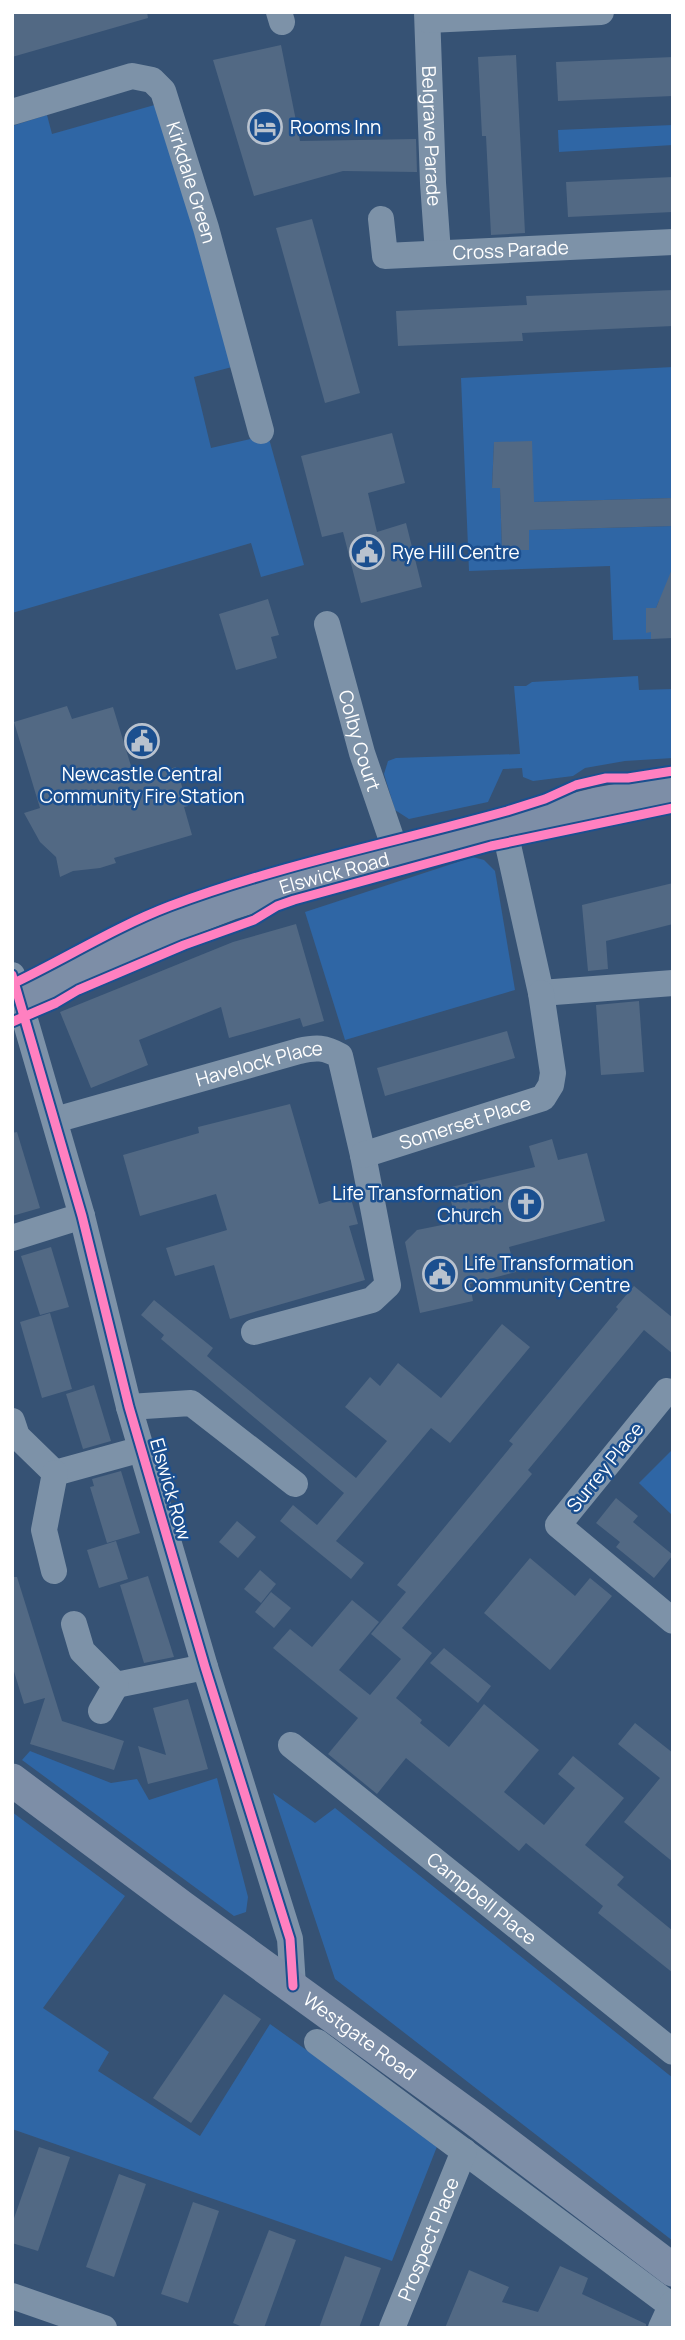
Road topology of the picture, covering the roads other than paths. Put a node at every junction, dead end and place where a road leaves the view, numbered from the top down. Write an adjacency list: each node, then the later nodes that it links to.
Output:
1 (601, 12): 2 (street, Belgrave Parade)
2 (428, 16): 6 (street, Belgrave Parade)
3 (12, 112): 7 (street, Kirkdale Green)
4 (381, 219): 6 (street, Cross Parade)
5 (673, 242): 6 (street, Cross Parade)
6 (438, 253)
7 (261, 431)
8 (327, 624): 11 (street, Colby Court)
9 (673, 790): 10 (main road, Elswick Road)
10 (504, 827): 11 (main road, Elswick Road); 14 (street, Somerset Place)
11 (397, 855): 13 (main road, Elswick Road)
12 (673, 983): 14 (street)
13 (15, 992): 15 (street, Elswick Row)
14 (541, 993): 16 (street, Somerset Place)
15 (55, 1120): 16 (street, Havelock Place); 17 (street, Elswick Row)
16 (363, 1155): 19 (street, Havelock Place)
17 (82, 1216): 18 (street); 21 (street, Elswick Row)
18 (12, 1238)
19 (254, 1332)
20 (667, 1391): 27 (street, Surrey Place)
21 (129, 1407): 23 (street, Elswick Row); 25 (street)
22 (12, 1421): 24 (street)
23 (142, 1449): 24 (street); 29 (street, Elswick Row)
24 (55, 1473): 26 (street)
25 (295, 1484)
26 (54, 1571)
27 (673, 1621)
28 (74, 1624): 30 (street)
29 (205, 1667): 30 (street); 34 (street, Elswick Row)
30 (116, 1685): 31 (street)
31 (100, 1711)
32 (290, 1745): 36 (street, Campbell Place)
33 (12, 1780): 34 (main road, Westgate Road)
34 (293, 1986): 38 (main road, Westgate Road)
35 (317, 2042): 37 (street)
36 (673, 2052)
37 (464, 2151): 40 (street); 42 (street, Prospect Place)
38 (673, 2270)
39 (12, 2296): 41 (street)
40 (668, 2311)
41 (104, 2328)
42 (392, 2328)

